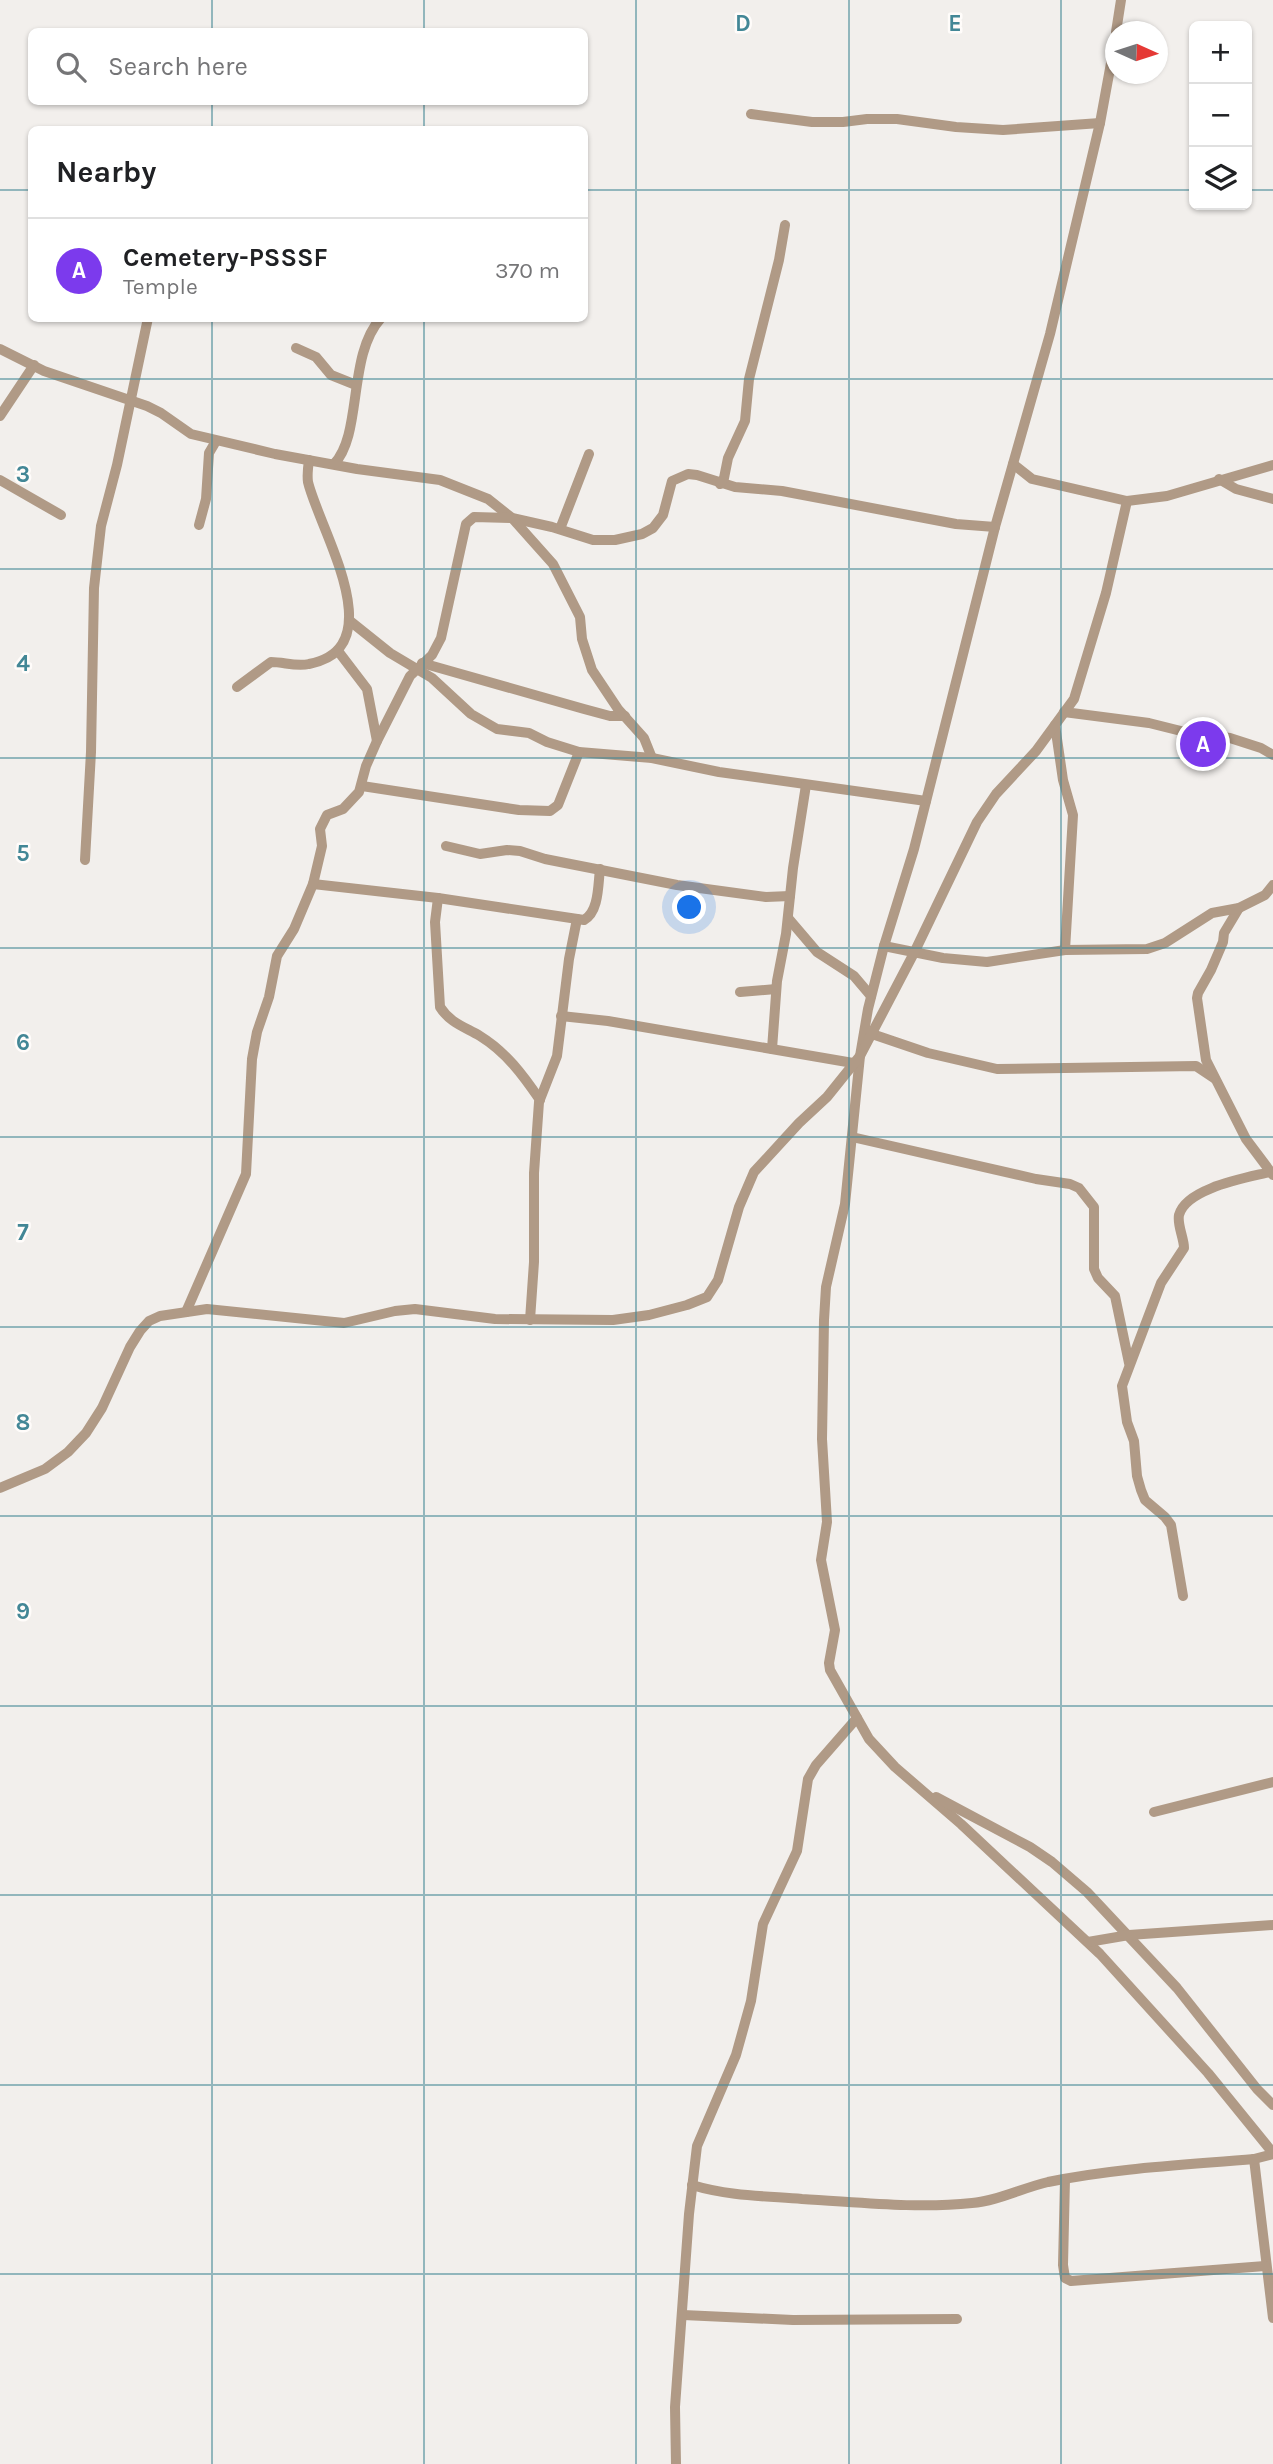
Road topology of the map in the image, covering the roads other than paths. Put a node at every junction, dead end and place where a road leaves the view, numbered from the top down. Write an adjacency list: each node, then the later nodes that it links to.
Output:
1 (1121, 0): 2 (street)
2 (1118, 21)
3 (1107, 84): 5 (street)
4 (751, 114): 5 (street)
5 (1100, 123): 19 (street)
6 (785, 225): 23 (street)
7 (147, 322): 13 (street)
8 (377, 322): 12 (street)
9 (296, 348): 12 (street)
10 (0, 349): 11 (street)
11 (34, 365): 13 (street); 14 (street)
12 (356, 384): 18 (street)
13 (129, 399): 15 (street); 48 (street)
14 (0, 416)
15 (216, 441): 17 (street); 28 (street)
16 (589, 454): 30 (street)
17 (309, 460): 18 (street); 31 (street)
18 (334, 464): 27 (street)
19 (1013, 464): 25 (street); 29 (street)
20 (1273, 465): 21 (street)
21 (1219, 479): 24 (street); 25 (street)
22 (0, 480): 26 (street)
23 (720, 484): 29 (street); 30 (street)
24 (1273, 499)
25 (1127, 501): 35 (street)
26 (61, 515)
27 (512, 518): 30 (street); 33 (street); 36 (street)
28 (199, 525)
29 (995, 527): 46 (street)
30 (560, 529)
31 (350, 621): 32 (street); 33 (street)
32 (338, 651): 34 (street); 38 (street)
33 (420, 666): 36 (street); 38 (street); 41 (street)
34 (237, 687)
35 (1063, 712): 37 (street); 40 (street)
36 (625, 716): 43 (street)
37 (1055, 725): 58 (street); 59 (street)
38 (377, 741): 45 (street)
39 (1273, 743): 40 (street)
40 (1261, 748): 42 (street)
41 (579, 752): 43 (street); 45 (street)
42 (1273, 755)
43 (652, 758): 44 (street)
44 (806, 785): 46 (street); 52 (street)
45 (362, 786): 50 (street)
46 (926, 801): 57 (street)
47 (446, 846): 49 (street)
48 (85, 860)
49 (600, 869): 52 (street); 56 (street)
50 (313, 884): 53 (street); 71 (street)
51 (1273, 885): 54 (street)
52 (790, 896): 55 (street)
53 (438, 898): 56 (street); 68 (street)
54 (1239, 908): 58 (street); 67 (street)
55 (788, 918): 60 (street); 62 (street)
56 (577, 919): 63 (street)
57 (884, 946): 59 (street); 62 (street)
58 (1065, 950): 59 (street)
59 (914, 953): 64 (street)
60 (776, 989): 61 (street); 65 (street)
61 (740, 992)
62 (871, 996): 66 (street)
63 (561, 1016): 65 (street); 68 (street)
64 (872, 1034): 66 (street); 67 (street)
65 (772, 1049): 66 (street)
66 (856, 1059): 69 (street); 72 (street)
67 (1214, 1078): 70 (street)
68 (540, 1100): 72 (street)
69 (852, 1137): 73 (street); 76 (street)
70 (1271, 1174): 73 (street)
71 (186, 1312): 72 (street); 74 (street)
72 (530, 1320)
73 (1130, 1364): 75 (street)
74 (0, 1488)
75 (1183, 1596)
76 (857, 1718): 78 (street); 87 (street)
77 (1273, 1782): 79 (street)
78 (923, 1791): 81 (street); 82 (street)
79 (1154, 1812)
80 (1273, 1924): 81 (street)
81 (1129, 1935): 82 (street); 83 (street)
82 (1088, 1942): 84 (street)
83 (1273, 2105)
84 (1273, 2154): 85 (street)
85 (1254, 2159): 86 (street); 88 (street)
86 (1065, 2179): 87 (street); 88 (street)
87 (692, 2185): 89 (street)
88 (1265, 2266): 90 (street)
89 (683, 2315): 91 (street); 92 (street)
90 (1273, 2318)
91 (957, 2319)
92 (676, 2464)

